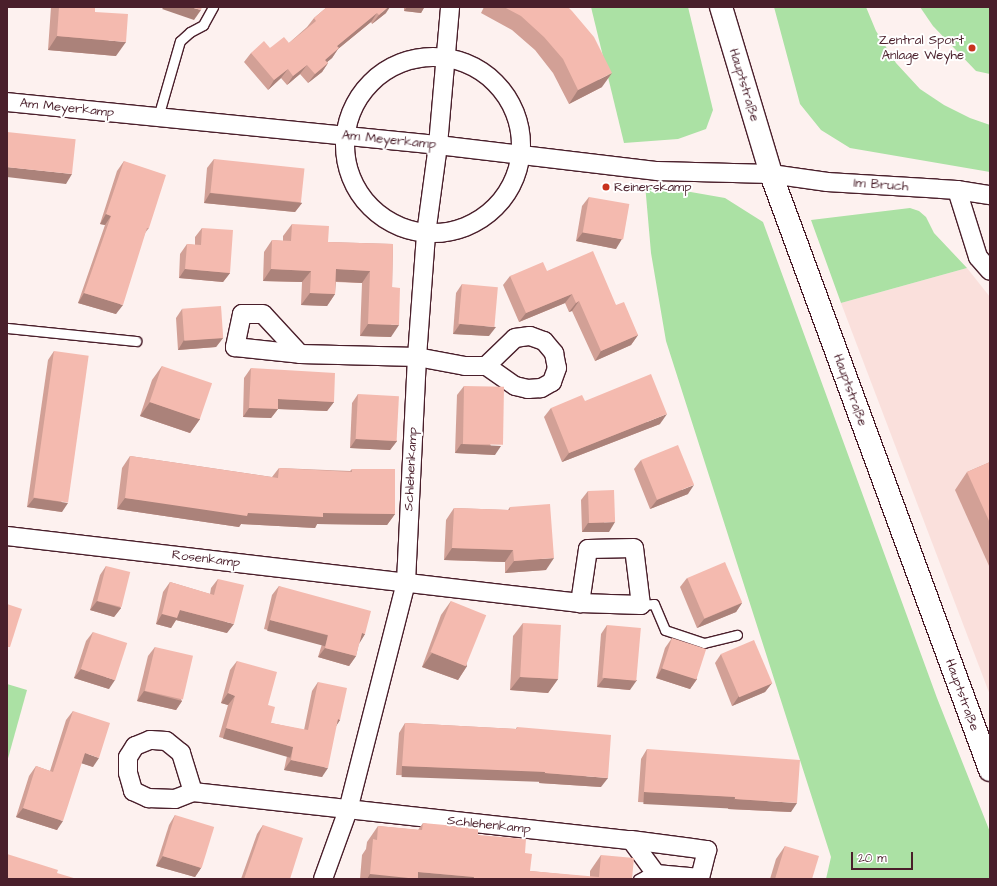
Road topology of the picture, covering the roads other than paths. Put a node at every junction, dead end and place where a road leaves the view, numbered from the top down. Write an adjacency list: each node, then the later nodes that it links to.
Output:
1 (213, 7): 6 (lane)
2 (450, 7): 4 (street, Schlehenkamp)
3 (721, 7): 10 (main road, Hauptstraße)
4 (445, 58): 7 (street); 8 (street, Schlehenkamp); 9 (street)
5 (7, 102): 6 (street, Am Meyerkamp)
6 (158, 117): 7 (street, Am Meyerkamp)
7 (346, 136): 8 (street, Am Meyerkamp); 13 (street)
8 (438, 145): 9 (street, Am Meyerkamp); 13 (street, Schlehenkamp)
9 (522, 154): 10 (street, Am Meyerkamp); 13 (street)
10 (771, 174): 11 (street, Im Bruch); 25 (main road, Hauptstraße)
11 (957, 190): 12 (street, Im Bruch); 14 (street)
12 (990, 195)
13 (426, 234): 18 (street, Schlehenkamp)
14 (990, 271)
15 (7, 328): 16 (lane)
16 (136, 341)
17 (300, 354): 18 (street)
18 (417, 357): 19 (street); 21 (street, Schlehenkamp)
19 (486, 366)
20 (7, 536): 21 (street, Rosenkamp)
21 (406, 582): 22 (street); 27 (street, Schlehenkamp)
22 (580, 603): 23 (street); 23 (street)
23 (641, 605): 24 (lane)
24 (737, 635)
25 (990, 770)
26 (193, 792): 27 (street, Schlehenkamp)
27 (348, 810): 28 (street, Schlehenkamp); 30 (street, Schlehenkamp)
28 (631, 840): 29 (street); 29 (street, Schlehenkamp)
29 (656, 874): 31 (lane)
30 (323, 879)
31 (638, 879)

